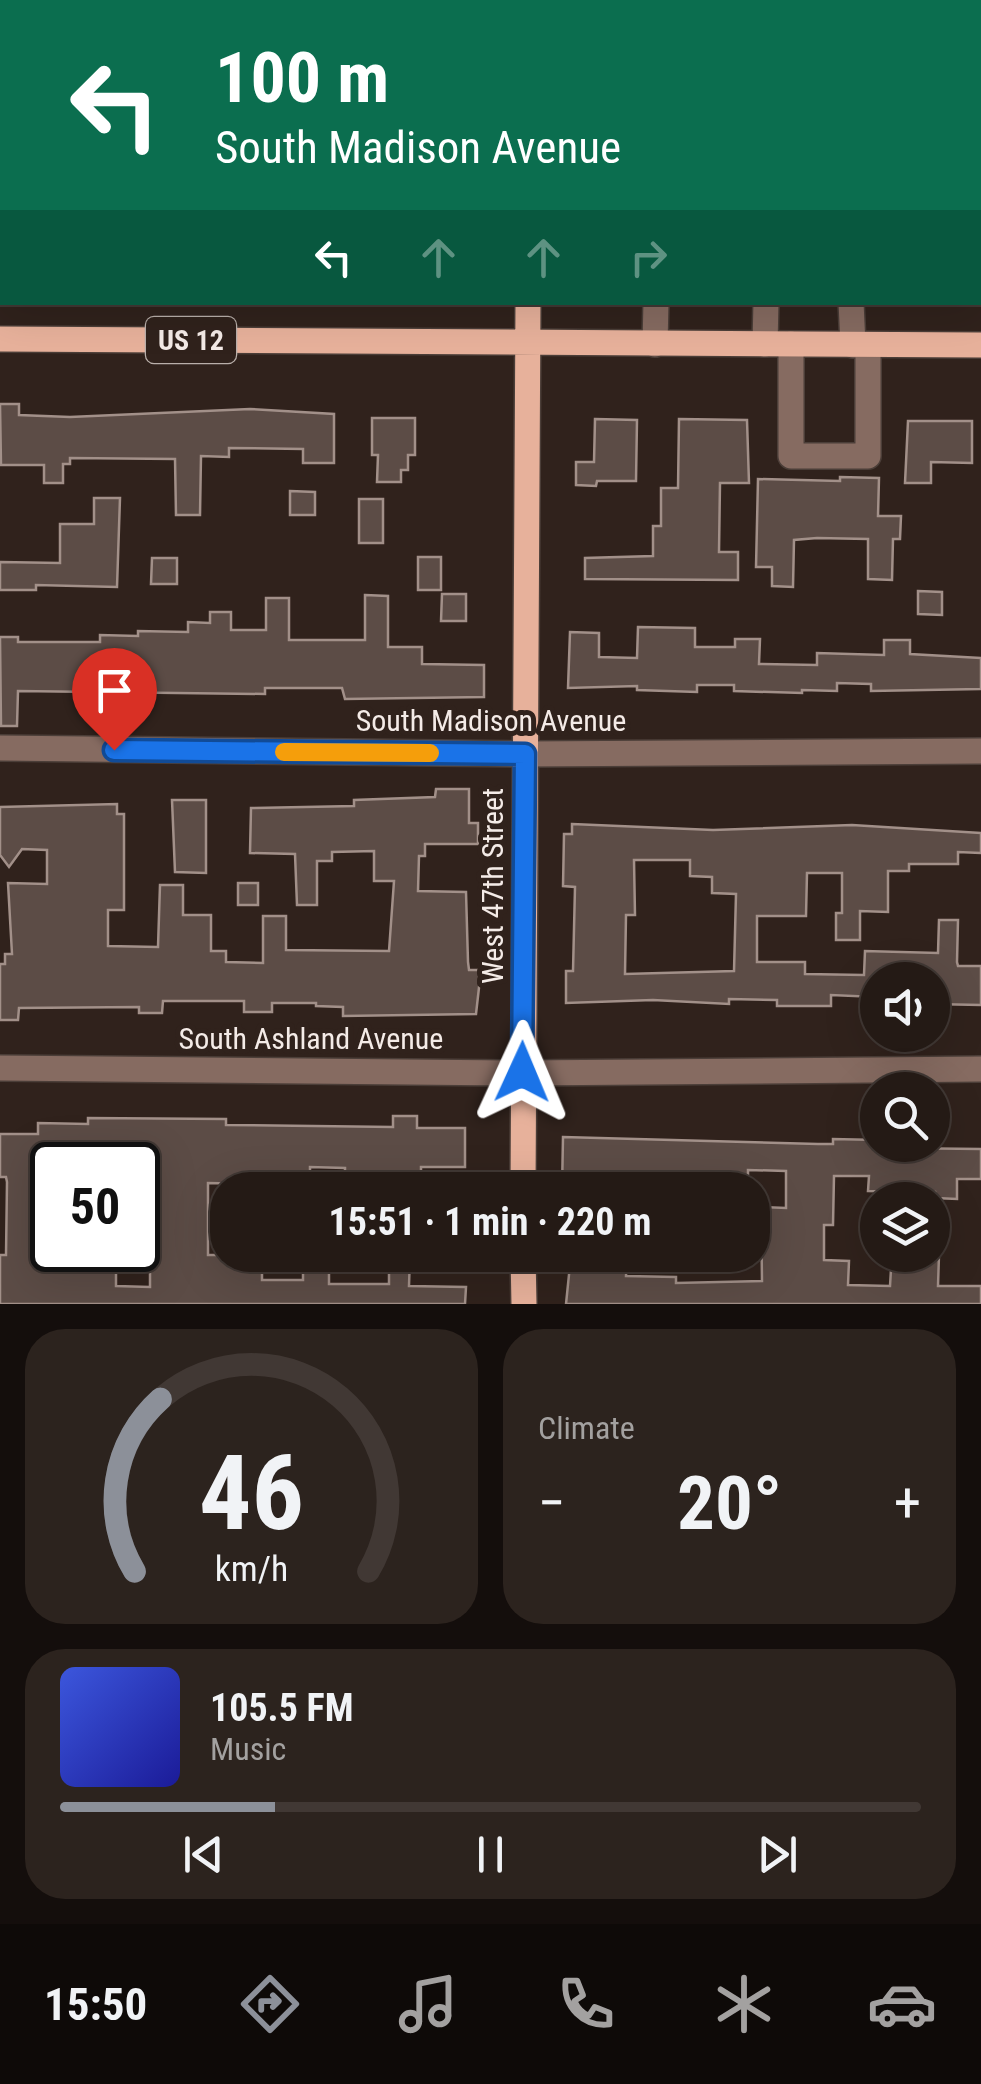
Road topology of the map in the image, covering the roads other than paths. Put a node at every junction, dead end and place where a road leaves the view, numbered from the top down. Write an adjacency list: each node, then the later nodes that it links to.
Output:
1 (528, 305): 6 (main road, West 47th Street)
2 (656, 305): 7 (street)
3 (767, 305): 8 (street)
4 (852, 305): 9 (street)
5 (0, 339): 6 (main road, US 12)
6 (527, 342): 7 (main road, US 12); 13 (main road, West 47th Street)
7 (655, 344): 8 (main road, US 12)
8 (778, 344): 9 (main road, US 12); 9 (street)
9 (860, 345): 10 (main road, US 12)
10 (981, 345)
11 (0, 748): 13 (street, South Madison Avenue)
12 (981, 751): 13 (street, South Madison Avenue)
13 (525, 754): 16 (main road, West 47th Street)
14 (0, 1068): 16 (street, South Ashland Avenue)
15 (981, 1070): 16 (street, South Ashland Avenue)
16 (522, 1072): 17 (main road, West 47th Street)
17 (523, 1172)
18 (524, 1272): 19 (main road)
19 (524, 1304)

